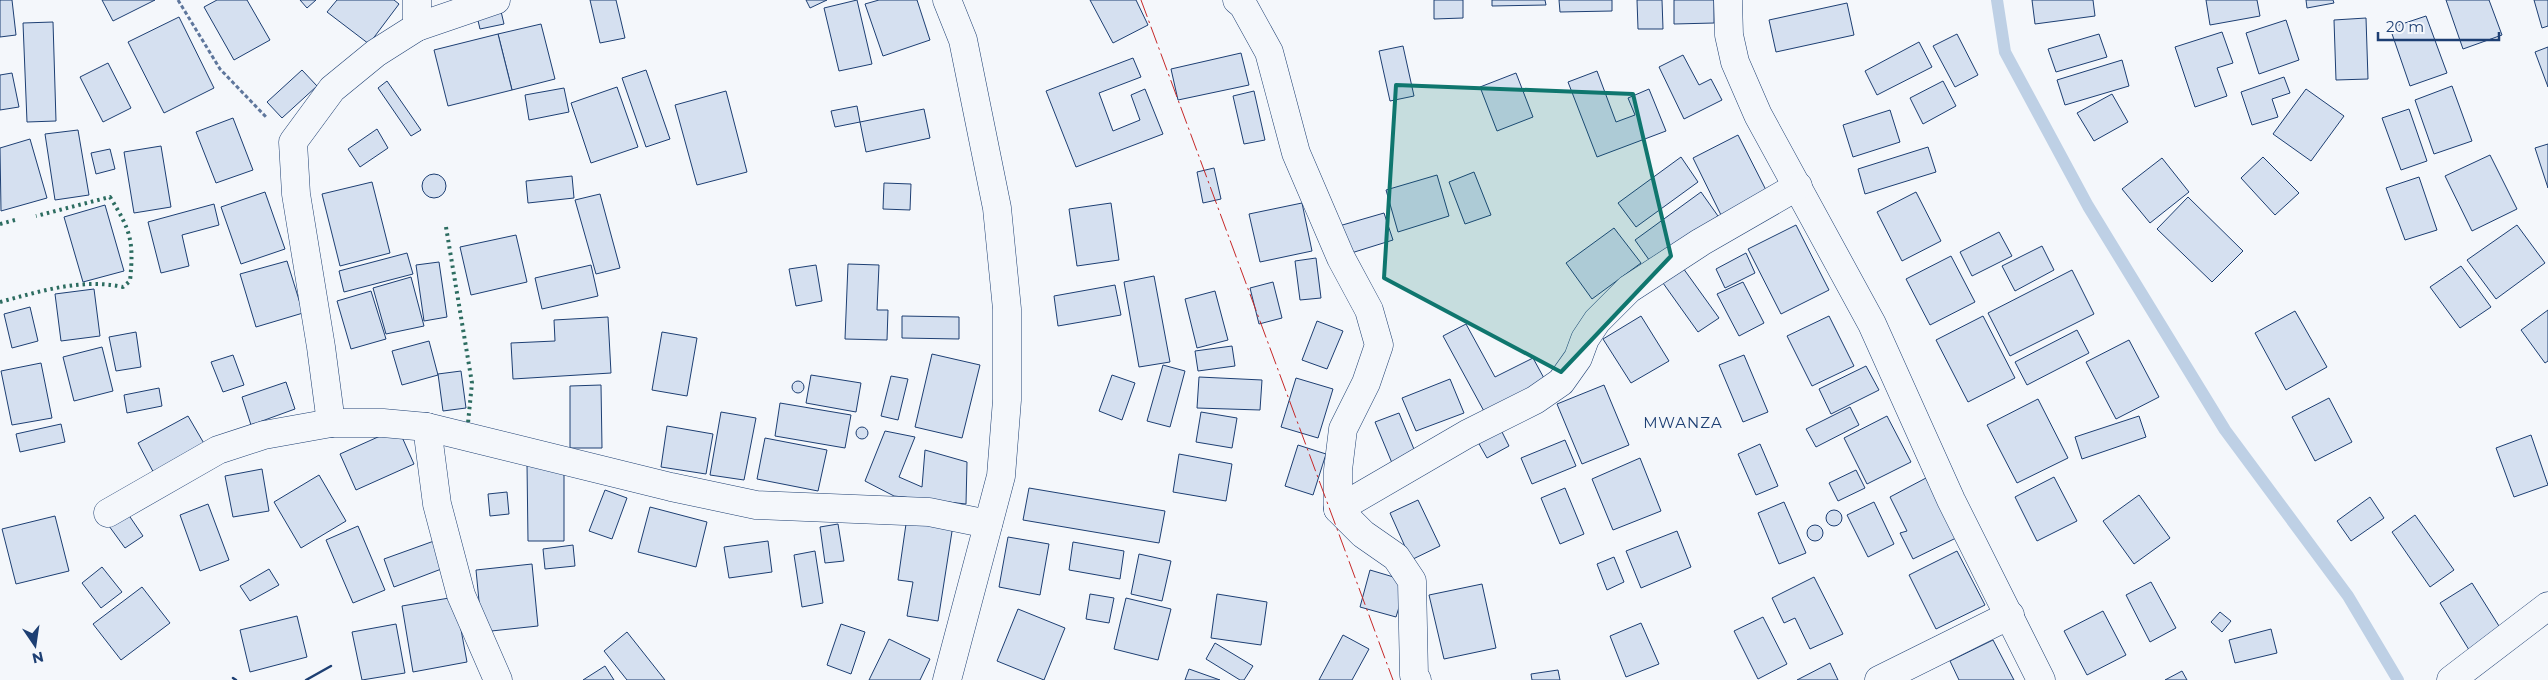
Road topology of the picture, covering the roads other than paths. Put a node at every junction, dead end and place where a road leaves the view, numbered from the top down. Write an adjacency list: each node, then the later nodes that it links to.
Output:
1 (417, 0): 6 (street)
2 (496, 0): 6 (street)
3 (947, 0): 12 (street)
4 (1237, 0): 10 (street)
5 (1728, 0): 7 (street)
6 (417, 27): 8 (street)
7 (1798, 186): 10 (street); 14 (street)
8 (331, 424): 9 (street); 11 (street)
9 (427, 427): 12 (street); 15 (street)
10 (1338, 510): 17 (street)
11 (108, 513)
12 (988, 524): 16 (street)
13 (2548, 606): 20 (street)
14 (2010, 615): 18 (street); 19 (street)
15 (498, 680)
16 (947, 680)
17 (1417, 680)
18 (1879, 680)
19 (2041, 680)
20 (2450, 680)

